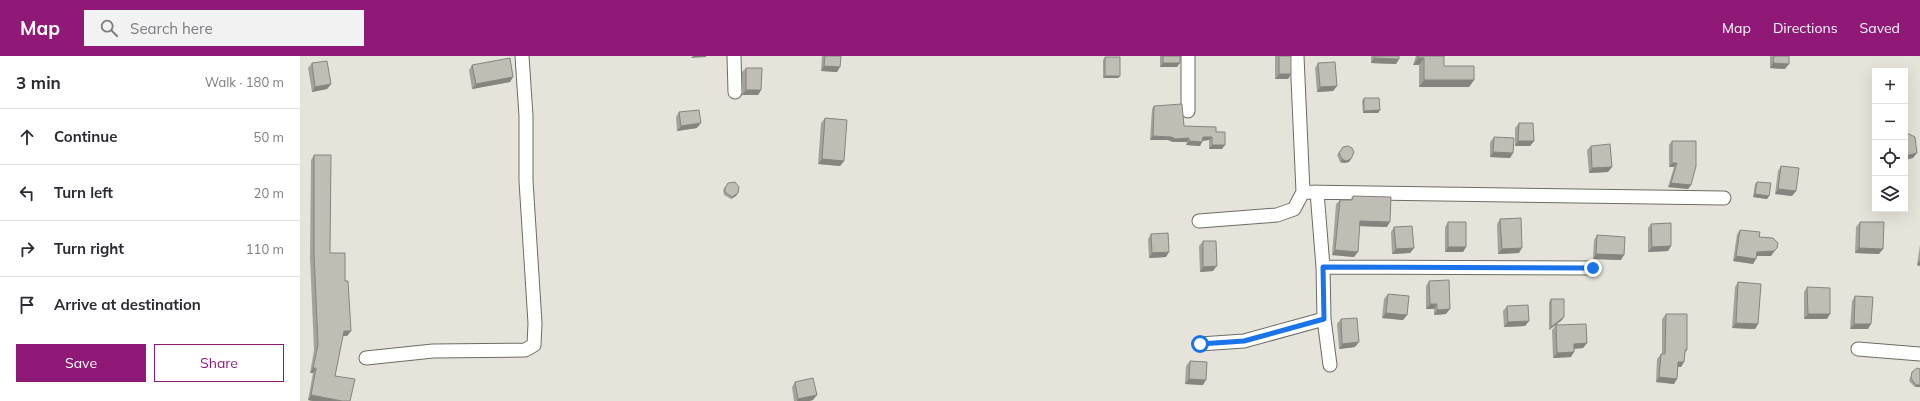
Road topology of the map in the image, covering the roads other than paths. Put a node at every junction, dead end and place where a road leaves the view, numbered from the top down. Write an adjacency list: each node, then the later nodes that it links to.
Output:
1 (522, 56): 17 (street)
2 (734, 56): 5 (street)
3 (1188, 56): 6 (street)
4 (1298, 56): 7 (street)
5 (735, 92)
6 (1188, 111)
7 (1303, 192): 8 (street); 10 (street)
8 (1317, 192): 9 (street); 11 (street)
9 (1724, 198)
10 (1199, 221)
11 (1323, 267): 12 (street); 13 (street)
12 (1593, 268)
13 (1324, 319): 14 (street); 18 (street)
14 (1200, 344)
15 (1858, 349): 16 (street)
16 (1920, 354)
17 (366, 358)
18 (1330, 365)

